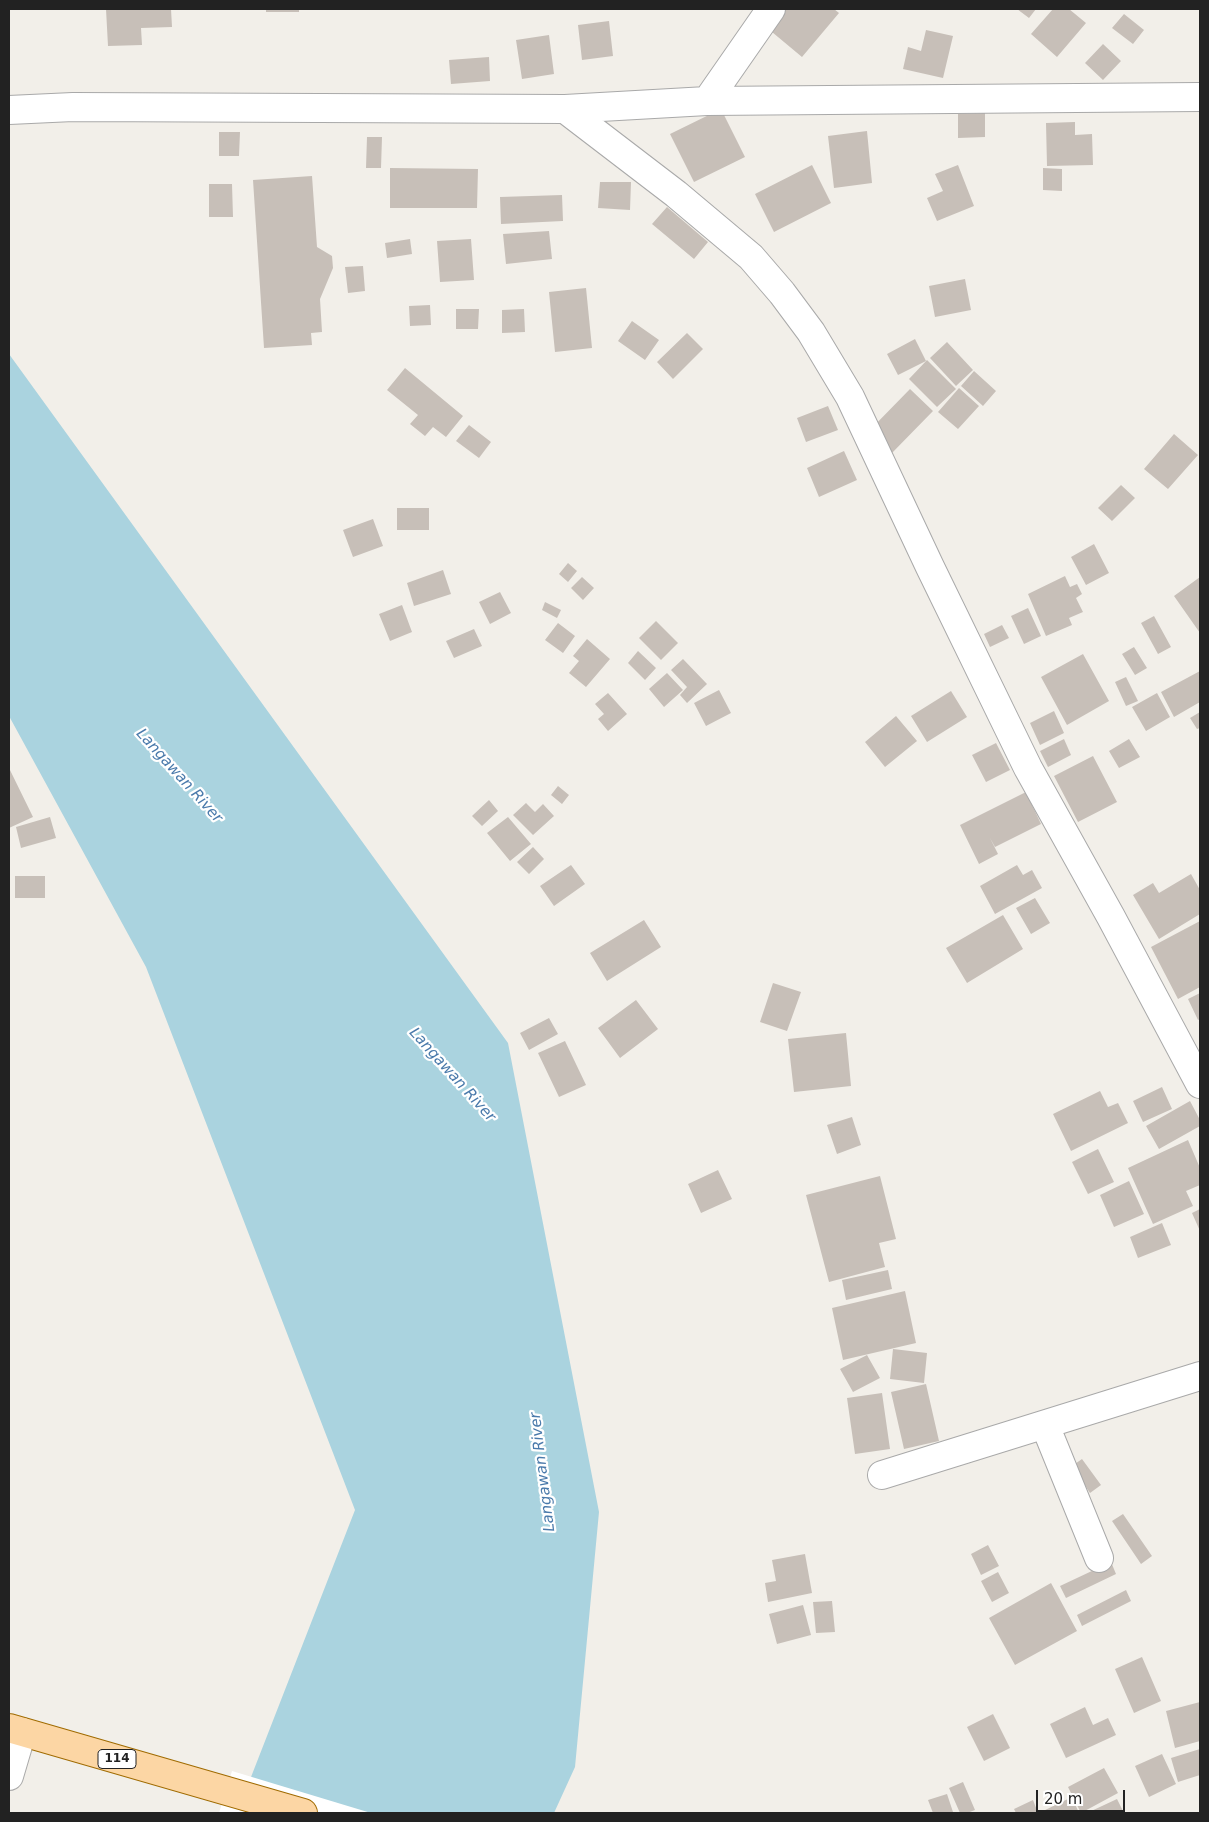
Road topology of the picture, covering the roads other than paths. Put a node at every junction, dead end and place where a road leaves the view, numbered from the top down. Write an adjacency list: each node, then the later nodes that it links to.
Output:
1 (771, 9): 3 (street)
2 (1200, 97): 3 (street)
3 (707, 101): 4 (street)
4 (565, 109): 5 (street); 6 (street)
5 (9, 110)
6 (1200, 1084)
7 (1200, 1376): 8 (street)
8 (1045, 1425): 9 (street); 10 (street)
9 (882, 1475)
10 (1100, 1558)
11 (15, 1730): 12 (street); 13 (main road, 114)
12 (9, 1776)
13 (303, 1813)

